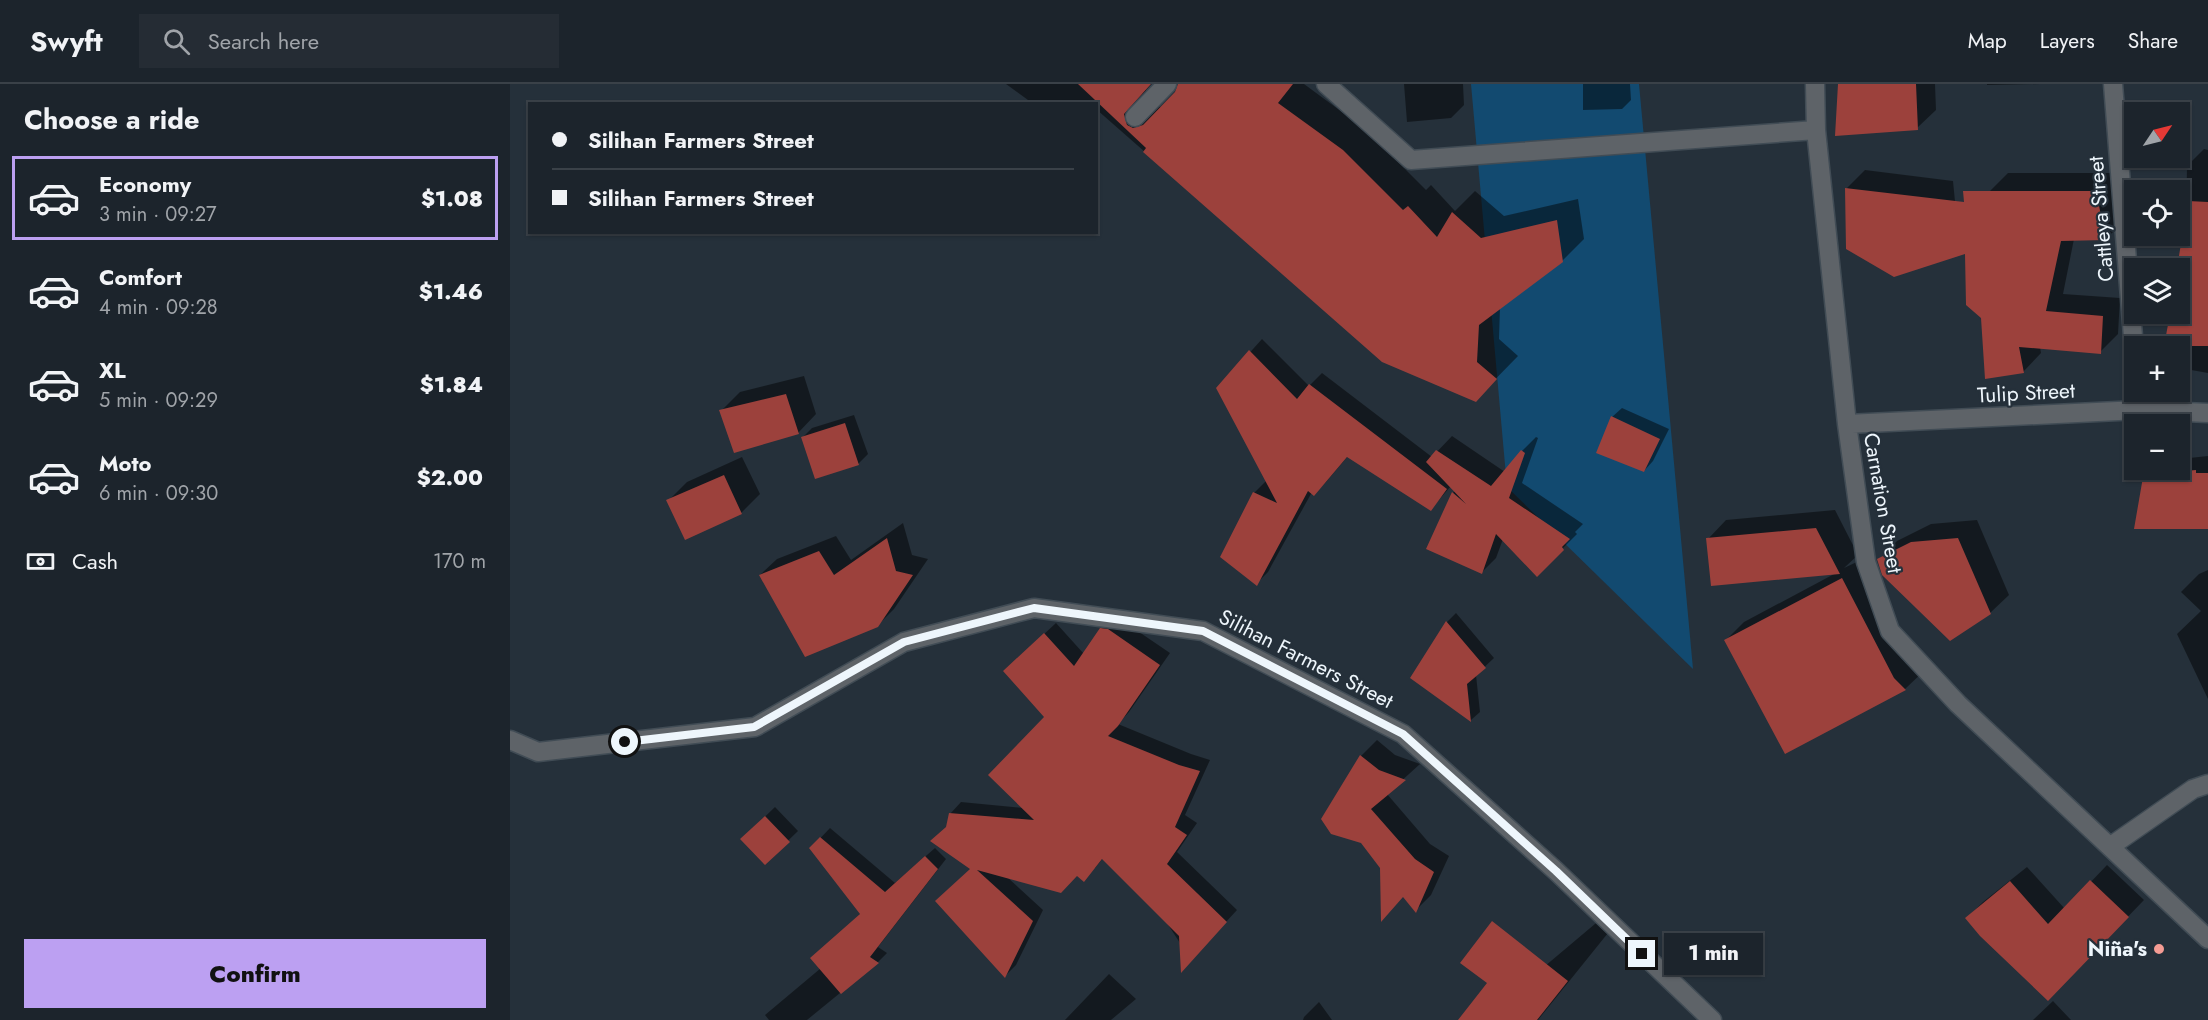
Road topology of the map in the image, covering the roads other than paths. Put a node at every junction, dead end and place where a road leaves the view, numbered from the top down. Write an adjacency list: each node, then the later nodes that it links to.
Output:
1 (1167, 84): 5 (street)
2 (1326, 84): 6 (street)
3 (1815, 84): 6 (street, Carnation Street)
4 (2113, 84): 7 (street, Cattleya Street)
5 (1135, 117)
6 (1816, 130): 11 (street, Carnation Street)
7 (2133, 336)
8 (2139, 402): 9 (street)
9 (2139, 410): 10 (street, Tulip Street); 11 (street, Tulip Street)
10 (2208, 413)
11 (1847, 424): 14 (street, Carnation Street)
12 (510, 740): 16 (street, Silihan Farmers Street)
13 (2208, 784): 14 (street)
14 (2111, 846): 15 (street, Carnation Street)
15 (2208, 939)
16 (1712, 1020)

